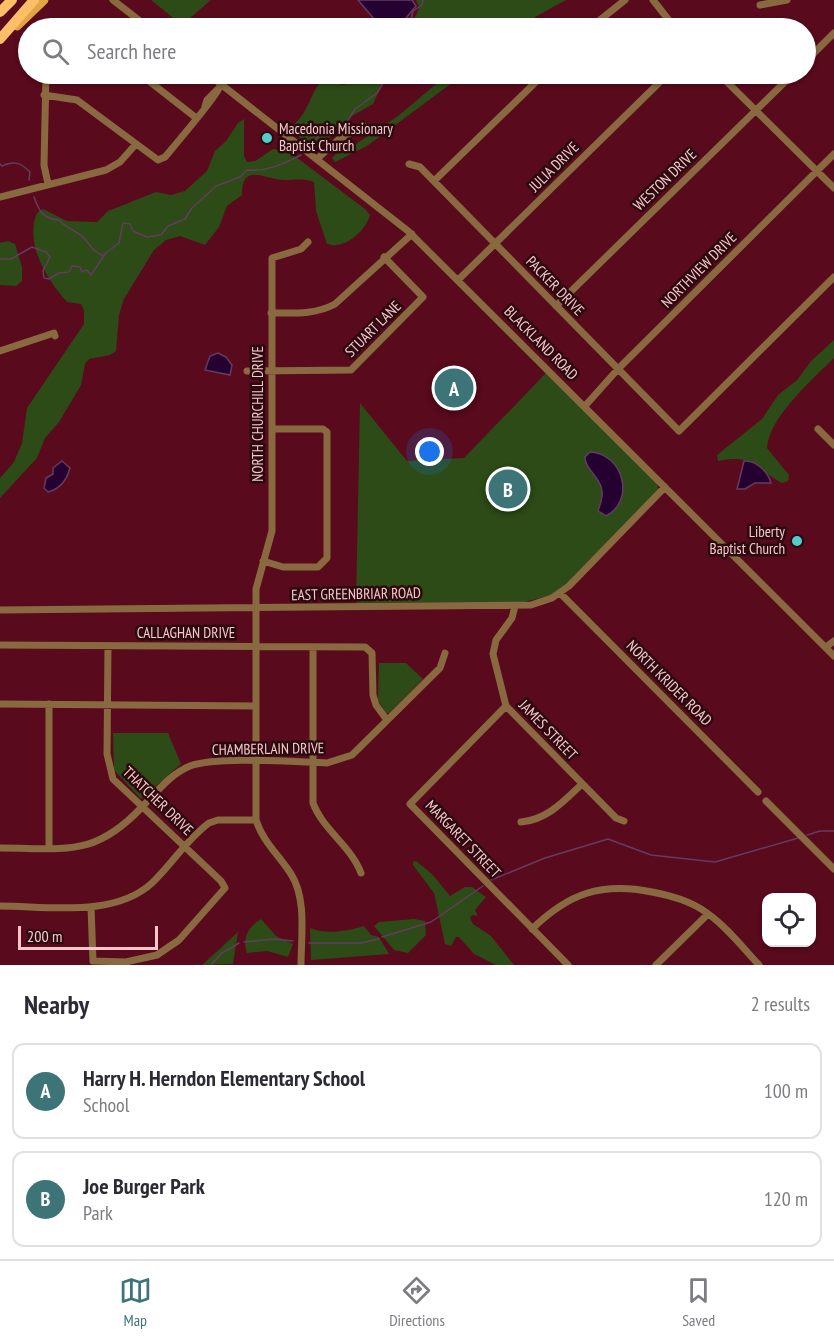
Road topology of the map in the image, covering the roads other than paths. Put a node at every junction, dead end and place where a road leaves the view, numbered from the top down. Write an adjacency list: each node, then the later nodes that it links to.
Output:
1 (12, 0): 9 (highway)
2 (34, 0): 10 (highway)
3 (44, 0): 11 (main road)
4 (113, 0): 12 (street)
5 (625, 0): 13 (street)
6 (653, 0): 14 (street)
7 (787, 0): 8 (street)
8 (760, 5)
9 (0, 12)
10 (19, 18)
11 (25, 18)
12 (136, 18)
13 (602, 18)
14 (667, 18)
15 (18, 19): 18 (highway)
16 (18, 24): 18 (main road)
17 (834, 33): 19 (street)
18 (0, 41)
19 (816, 51)
20 (45, 84): 27 (street)
21 (153, 84): 29 (street)
22 (534, 84): 36 (street)
23 (659, 84): 42 (street, JULIA DRIVE)
24 (729, 84): 28 (street)
25 (783, 84): 28 (street, WESTON DRIVE)
26 (220, 86): 29 (street); 33 (street, BLACKLAND ROAD)
27 (44, 95): 31 (street); 37 (street)
28 (756, 110): 35 (street); 46 (street, WESTON DRIVE)
29 (195, 117): 31 (street)
30 (363, 125): 33 (street)
31 (136, 144): 37 (street)
32 (834, 154): 35 (street, NORTHVIEW DRIVE)
33 (318, 158): 40 (street, BLACKLAND ROAD)
34 (409, 164): 36 (street, PACKER DRIVE)
35 (817, 172): 38 (street); 50 (street, NORTHVIEW DRIVE)
36 (434, 182): 42 (street, PACKER DRIVE)
37 (48, 184): 39 (street)
38 (834, 188)
39 (0, 197)
40 (410, 233): 43 (street); 45 (street, BLACKLAND ROAD)
41 (308, 242): 47 (street, NORTH CHURCHILL DRIVE)
42 (495, 244): 45 (street, JULIA DRIVE); 46 (street, PACKER DRIVE)
43 (384, 257): 47 (street); 52 (street, STUART LANE)
44 (834, 277): 50 (street, PACKER DRIVE)
45 (459, 280): 53 (street, BLACKLAND ROAD)
46 (556, 306): 50 (street, PACKER DRIVE)
47 (271, 313): 52 (street, NORTH CHURCHILL DRIVE)
48 (55, 336): 49 (street)
49 (0, 351)
50 (618, 369): 53 (street, NORTHVIEW DRIVE)
51 (247, 371): 52 (street, STUART LANE)
52 (272, 371): 54 (street, NORTH CHURCHILL DRIVE)
53 (585, 406): 57 (street, BLACKLAND ROAD)
54 (272, 429): 58 (street, NORTH CHURCHILL DRIVE); 58 (street)
55 (818, 429): 56 (street)
56 (834, 445)
57 (665, 487): 59 (street, EAST GREENBRIAR ROAD); 68 (street, BLACKLAND ROAD)
58 (263, 561): 61 (street, NORTH CHURCHILL DRIVE)
59 (560, 593): 60 (street, EAST GREENBRIAR ROAD); 80 (street, NORTH KRIDER ROAD)
60 (515, 606): 61 (street, EAST GREENBRIAR ROAD); 75 (street, JAMES STREET)
61 (257, 609): 62 (street, EAST GREENBRIAR ROAD); 66 (street, NORTH CHURCHILL DRIVE)
62 (0, 610)
63 (834, 641): 68 (street)
64 (0, 645): 65 (street, CALLAGHAN DRIVE)
65 (108, 646): 66 (street, CALLAGHAN DRIVE); 73 (street, THATCHER DRIVE)
66 (257, 647): 67 (street, CALLAGHAN DRIVE); 74 (street, NORTH CHURCHILL DRIVE)
67 (314, 647): 76 (street, CALLAGHAN DRIVE); 78 (street)
68 (826, 647): 70 (street, BLACKLAND ROAD)
69 (445, 653): 76 (street, CHAMBERLAIN DRIVE)
70 (834, 656)
71 (0, 704): 72 (street)
72 (49, 704): 73 (street); 88 (street)
73 (108, 704): 74 (street); 82 (street, THATCHER DRIVE)
74 (256, 706): 77 (street, NORTH CHURCHILL DRIVE)
75 (506, 706): 79 (street, JAMES STREET); 94 (street, MARGARET STREET)
76 (387, 720): 78 (street, CHAMBERLAIN DRIVE)
77 (256, 762): 78 (street, CHAMBERLAIN DRIVE); 82 (street, CHAMBERLAIN DRIVE); 83 (street, NORTH CHURCHILL DRIVE)
78 (313, 763): 90 (street)
79 (582, 784): 84 (street, JAMES STREET); 85 (street)
80 (758, 792)
81 (766, 801): 89 (street)
82 (142, 807): 86 (street, THATCHER DRIVE); 88 (street, CHAMBERLAIN DRIVE)
83 (256, 820): 86 (street); 95 (street)
84 (624, 821)
85 (521, 822)
86 (185, 846): 92 (street); 92 (street, THATCHER DRIVE)
87 (0, 848): 88 (street, CHAMBERLAIN DRIVE)
88 (49, 848)
89 (834, 869)
90 (361, 873)
91 (0, 906): 92 (street)
92 (91, 907)
93 (708, 914): 94 (street); 97 (street); 98 (street)
94 (532, 929): 96 (street, MARGARET STREET)
95 (301, 965)
96 (568, 965)
97 (656, 965)
98 (759, 965)

